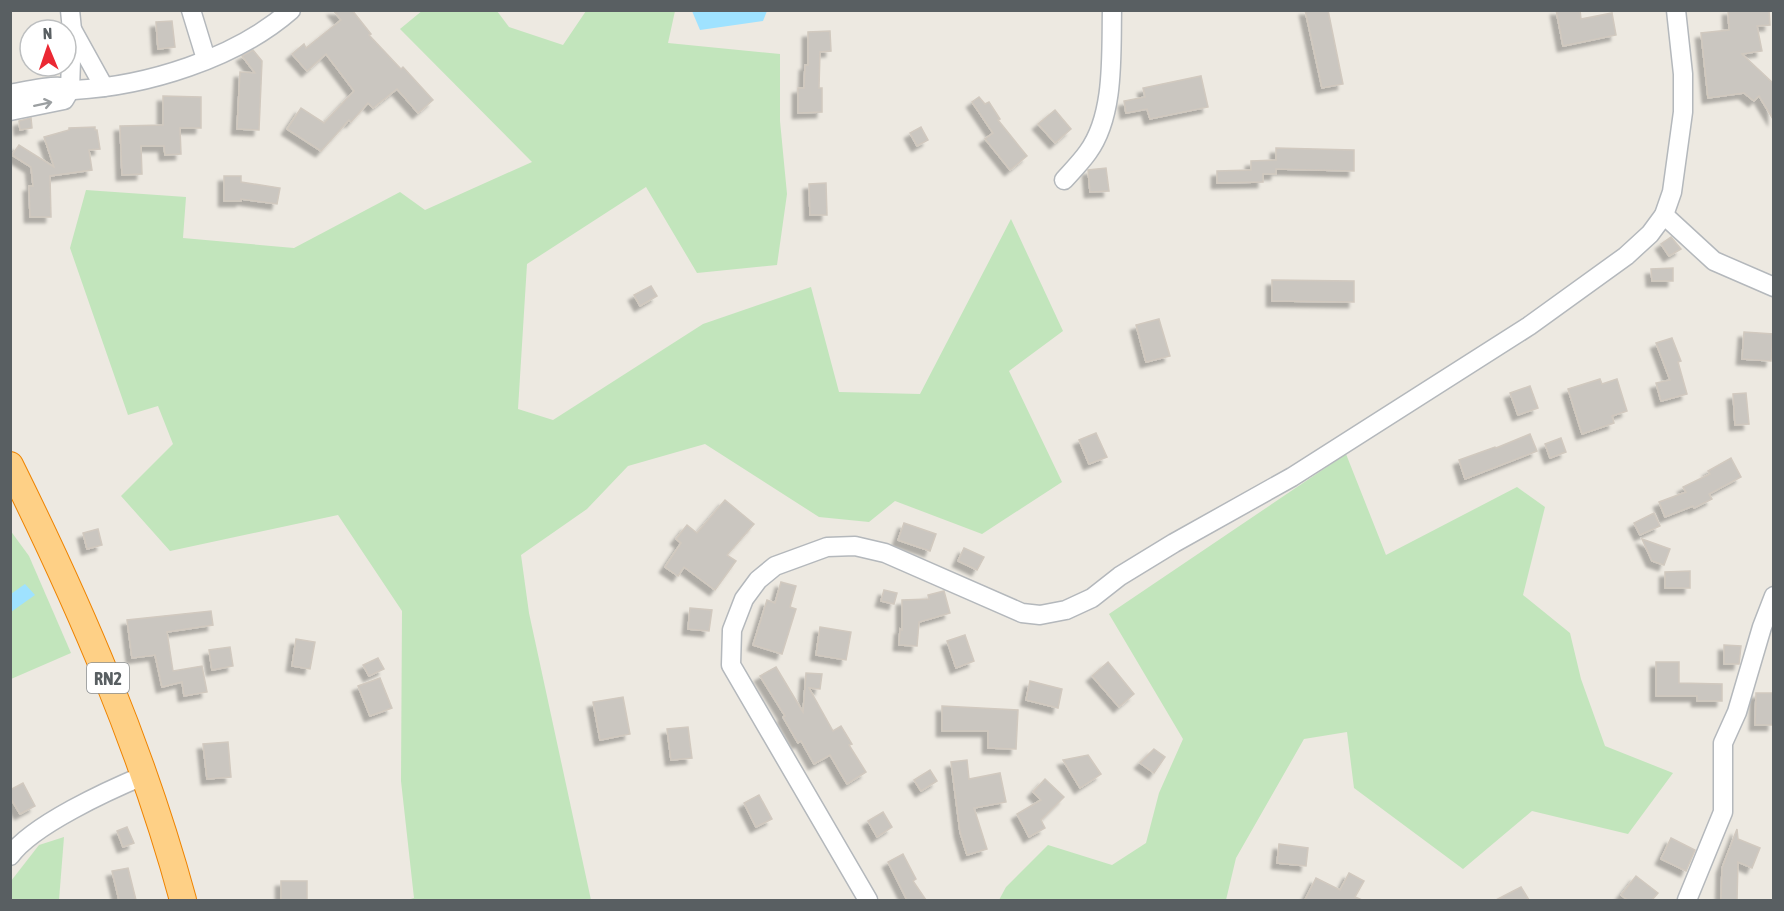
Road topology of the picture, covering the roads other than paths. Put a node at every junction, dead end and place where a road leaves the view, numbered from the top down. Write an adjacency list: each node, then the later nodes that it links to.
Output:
1 (190, 10): 6 (street)
2 (291, 10): 6 (street)
3 (1112, 10): 12 (street)
4 (1676, 10): 13 (street)
5 (78, 41): 8 (street)
6 (206, 59): 8 (street)
7 (70, 78): 9 (street)
8 (104, 87): 9 (street)
9 (70, 90): 10 (street); 11 (street, one-way to 9)
10 (10, 94)
11 (10, 111)
12 (1064, 180)
13 (1664, 215): 14 (street); 20 (street)
14 (1773, 287)
15 (10, 465): 17 (highway, RN2)
16 (1773, 596): 21 (street)
17 (145, 775): 18 (street); 19 (highway, RN2)
18 (10, 856)
19 (183, 900)
20 (868, 900)
21 (1687, 900)

